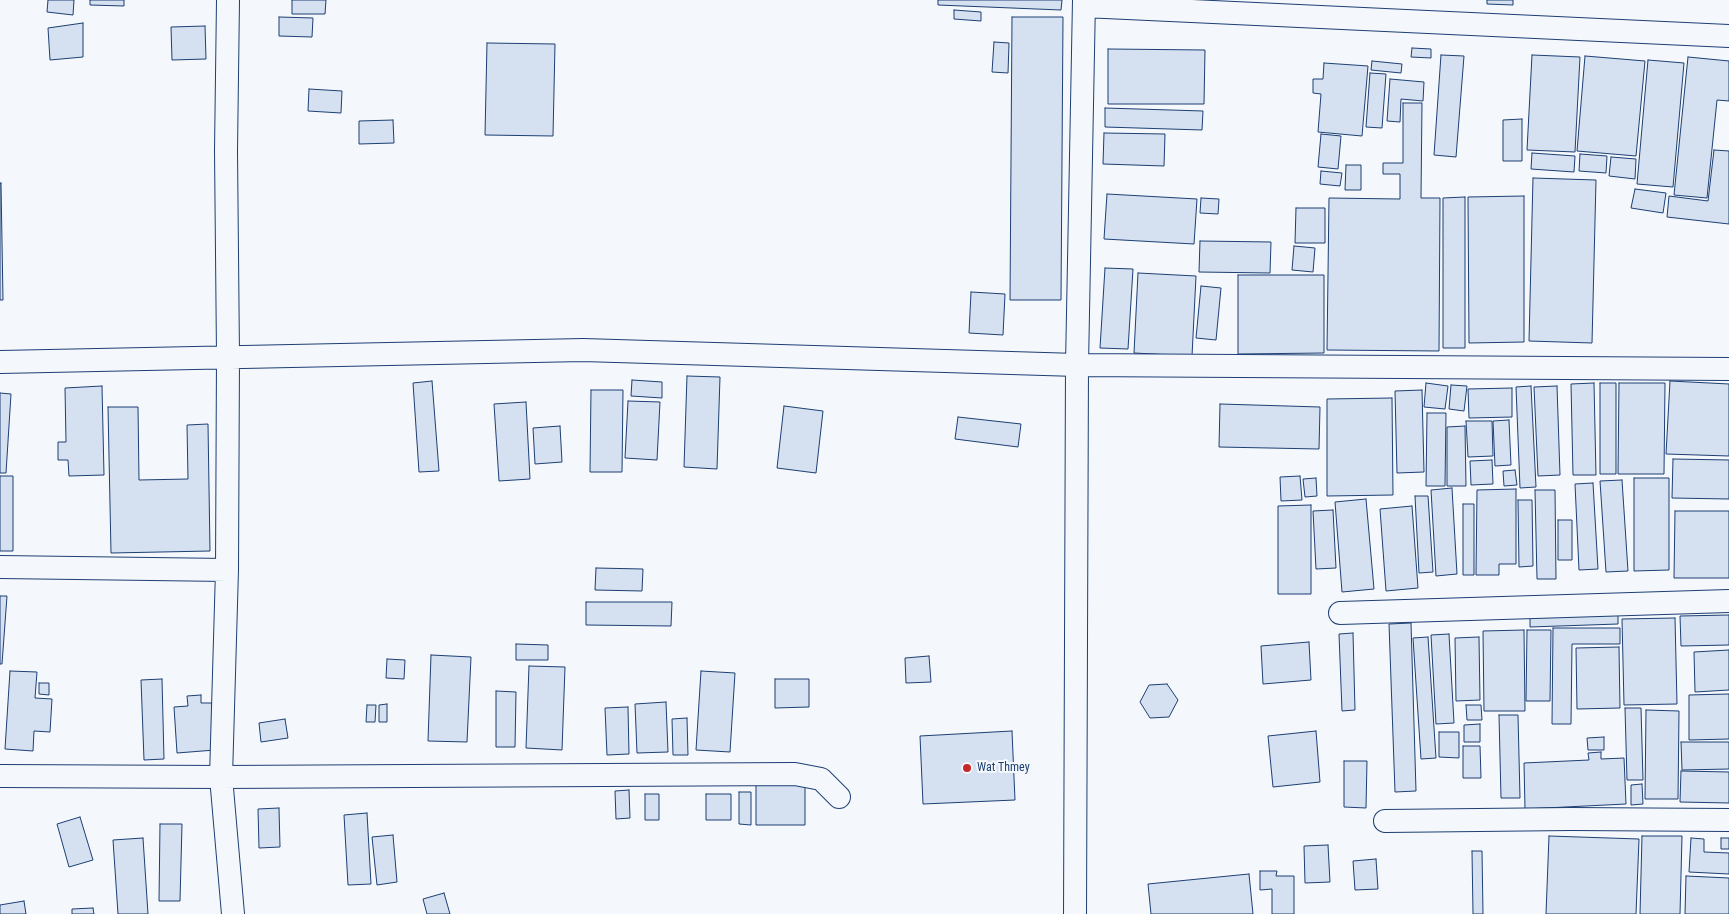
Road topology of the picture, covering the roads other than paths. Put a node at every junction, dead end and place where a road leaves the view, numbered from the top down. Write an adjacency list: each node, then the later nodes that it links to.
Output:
1 (228, 0): 4 (street)
2 (1084, 3): 3 (street); 6 (street)
3 (1729, 36)
4 (228, 356): 5 (street); 6 (street); 9 (street)
5 (0, 362)
6 (1077, 365): 7 (street); 18 (street)
7 (1729, 369)
8 (0, 567): 9 (street)
9 (227, 570): 13 (street)
10 (1729, 601): 11 (street)
11 (1340, 613)
12 (0, 776): 13 (street)
13 (221, 777): 14 (street); 17 (street)
14 (839, 797)
15 (1385, 820): 16 (street)
16 (1729, 820)
17 (233, 914)
18 (1075, 914)

